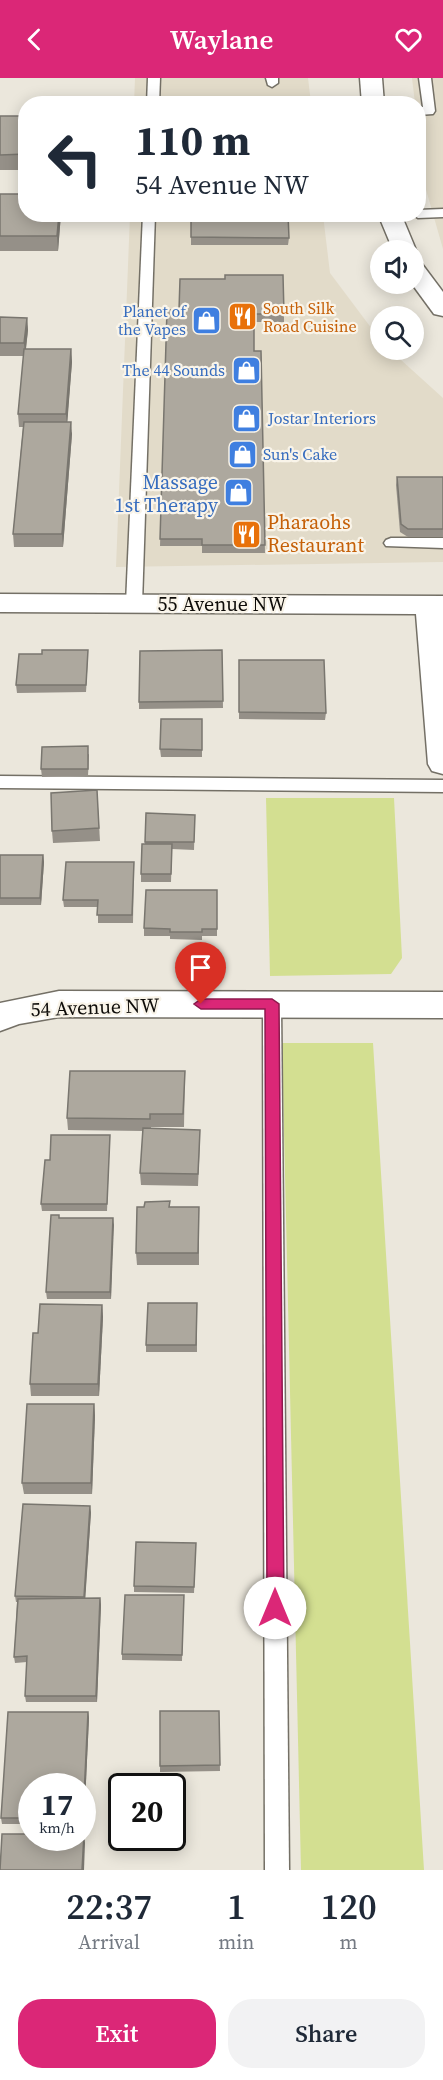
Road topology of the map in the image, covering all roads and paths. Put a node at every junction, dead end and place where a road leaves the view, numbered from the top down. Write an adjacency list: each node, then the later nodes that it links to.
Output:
1 (154, 78): 4 (lane)
2 (371, 78): 5 (street)
3 (425, 78): 6 (lane)
4 (153, 96)
5 (372, 96)
6 (426, 111)
7 (443, 213): 8 (lane)
8 (426, 214)
9 (149, 222): 19 (lane)
10 (392, 222): 11 (street)
11 (400, 240)
12 (424, 279): 14 (street)
13 (424, 284): 15 (street)
14 (443, 293)
15 (443, 309)
16 (391, 543): 17 (lane)
17 (443, 543)
18 (0, 603): 19 (street, 55 Avenue NW)
19 (134, 604): 20 (street, 55 Avenue NW)
20 (436, 605): 21 (street)
21 (443, 764)
22 (0, 782): 23 (lane)
23 (443, 786)
24 (272, 1004): 25 (street, 54 Avenue NW); 26 (street, 54 Avenue NW); 27 (lane)
25 (443, 1005)
26 (0, 1018)
27 (277, 1870)

